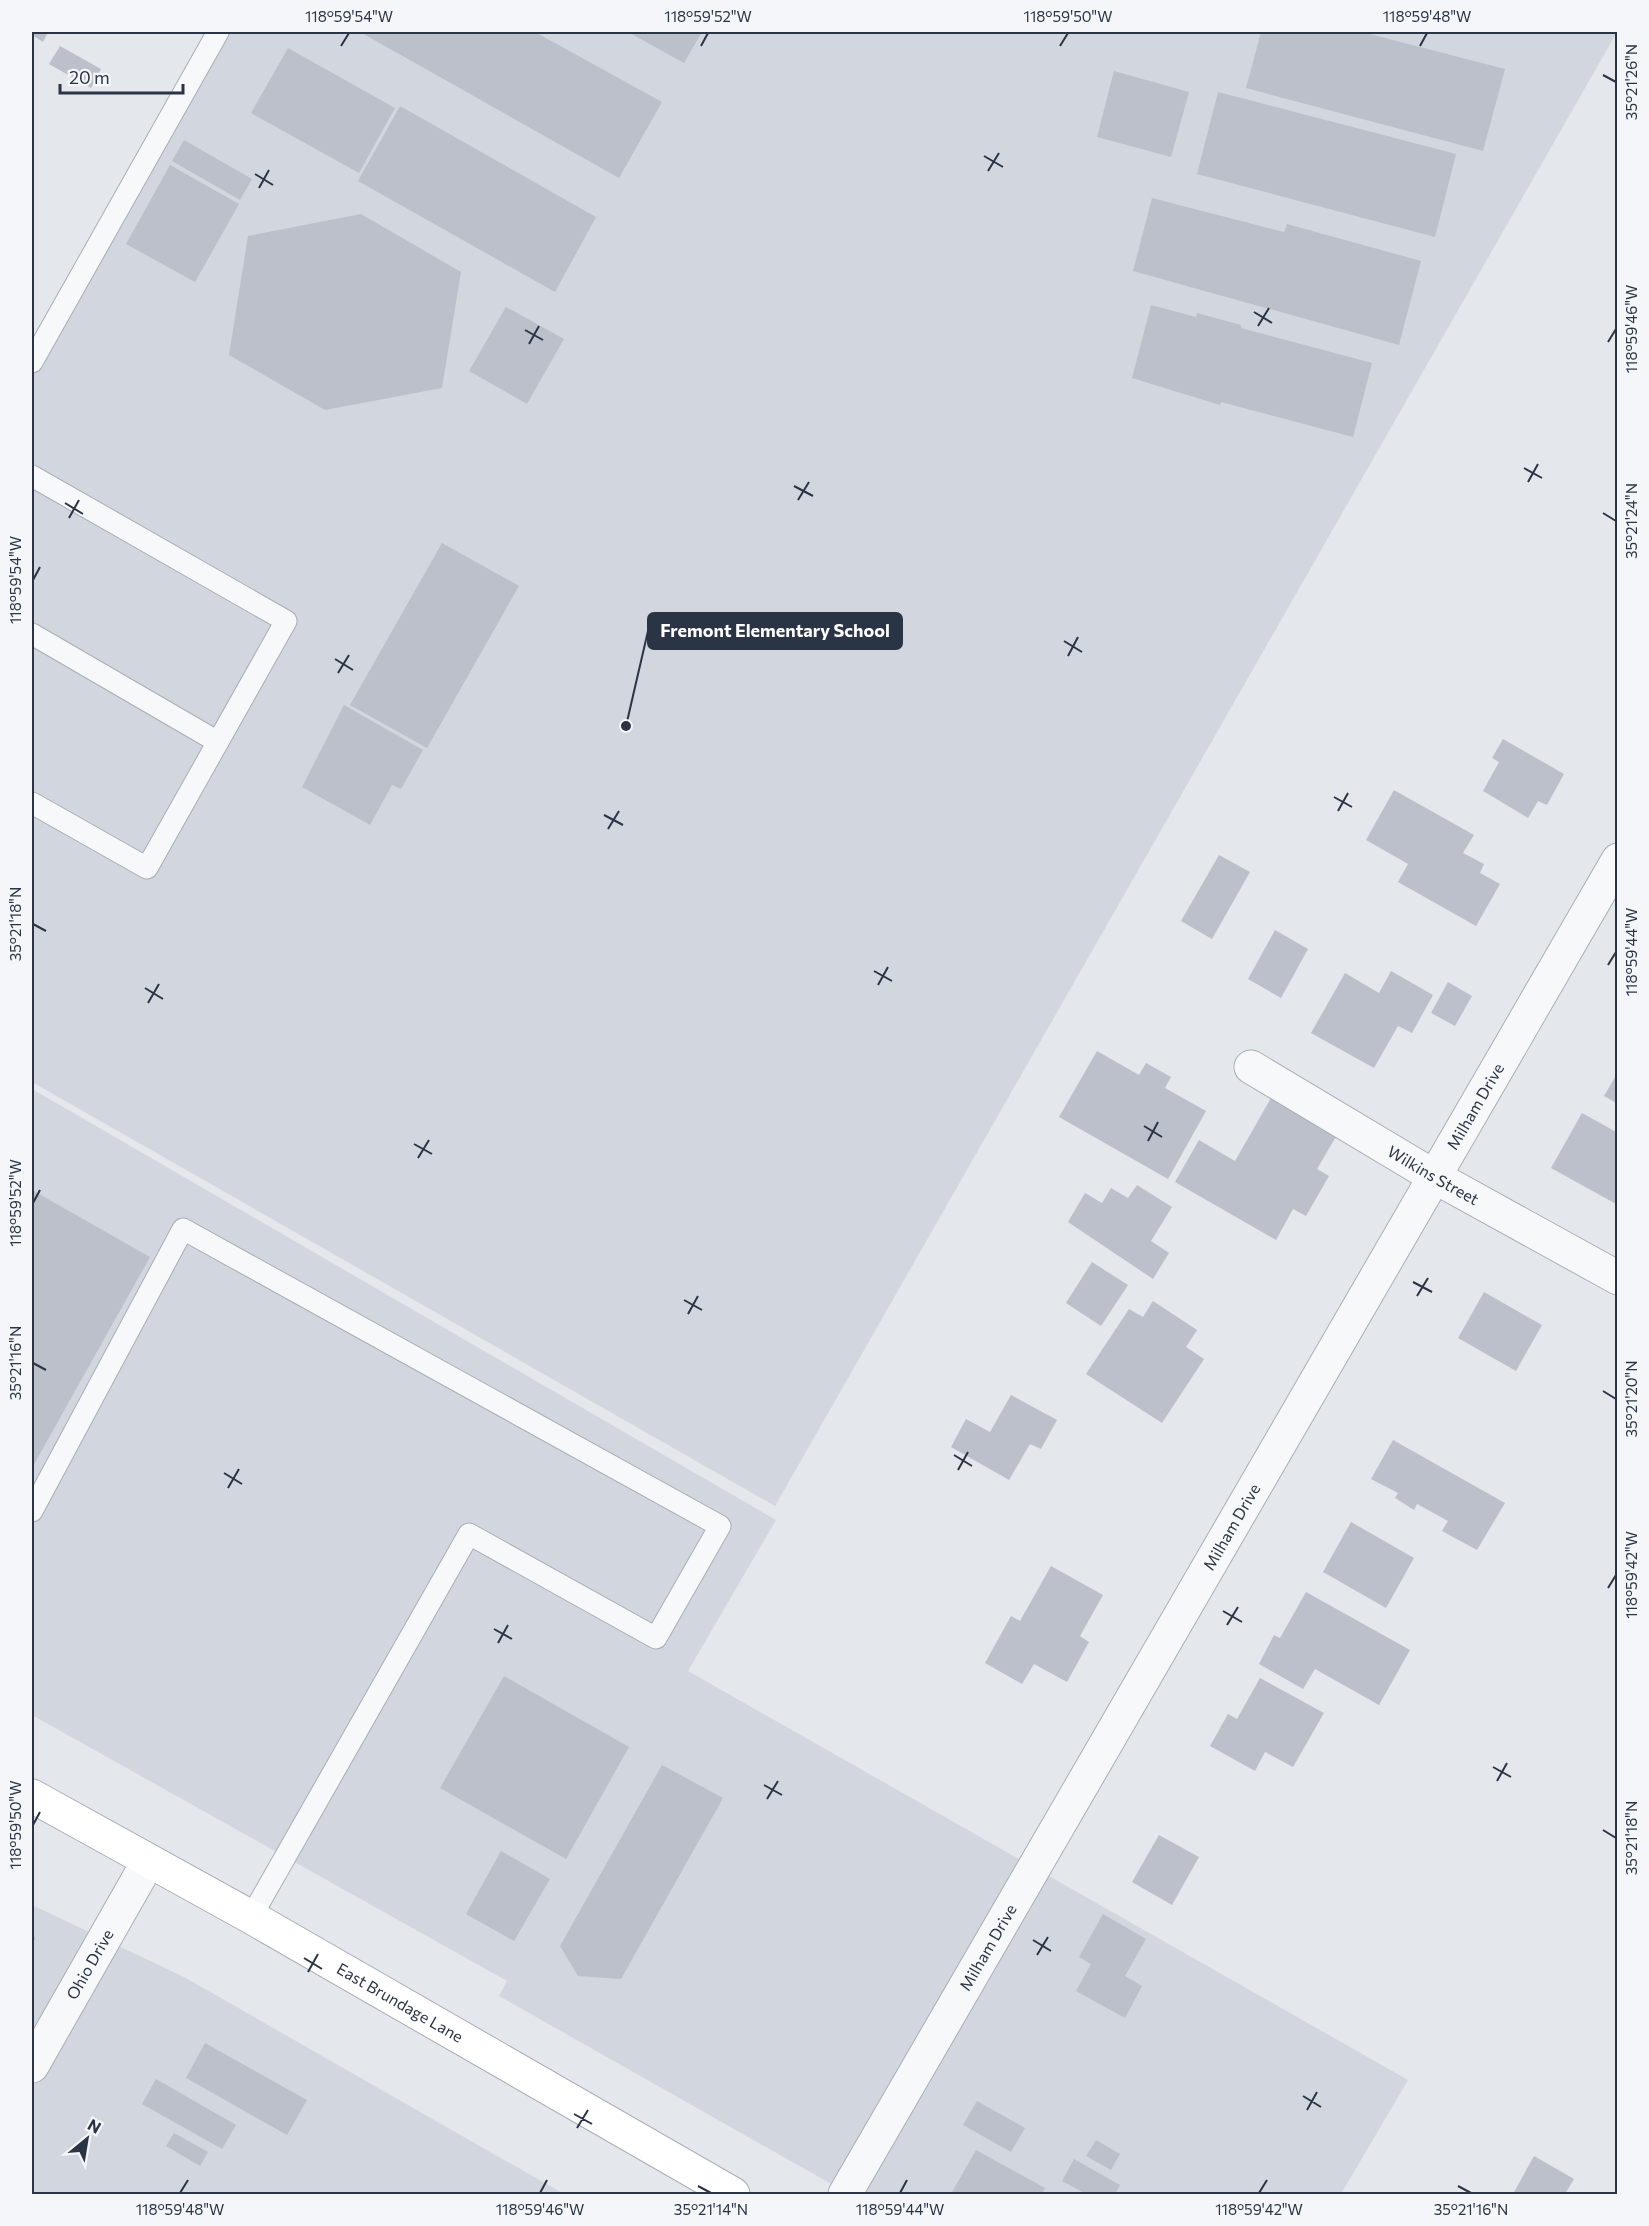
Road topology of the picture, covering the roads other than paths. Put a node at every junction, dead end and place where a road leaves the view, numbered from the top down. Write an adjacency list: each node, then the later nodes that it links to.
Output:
1 (218, 32): 2 (lane)
2 (32, 362)
3 (32, 476): 5 (lane)
4 (32, 634): 5 (lane)
5 (218, 742): 6 (lane)
6 (32, 802)
7 (1617, 860): 9 (street, Milham Drive)
8 (1251, 1067): 9 (street, Wilkins Street)
9 (1435, 1177): 10 (street, Wilkins Street); 17 (street, Milham Drive)
10 (1617, 1278)
11 (32, 1511): 14 (lane)
12 (32, 1796): 13 (main road, East Brundage Lane)
13 (148, 1862): 14 (main road, East Brundage Lane); 15 (street, Ohio Drive)
14 (251, 1917): 16 (main road, East Brundage Lane)
15 (32, 2066)
16 (734, 2194)
17 (845, 2194)

